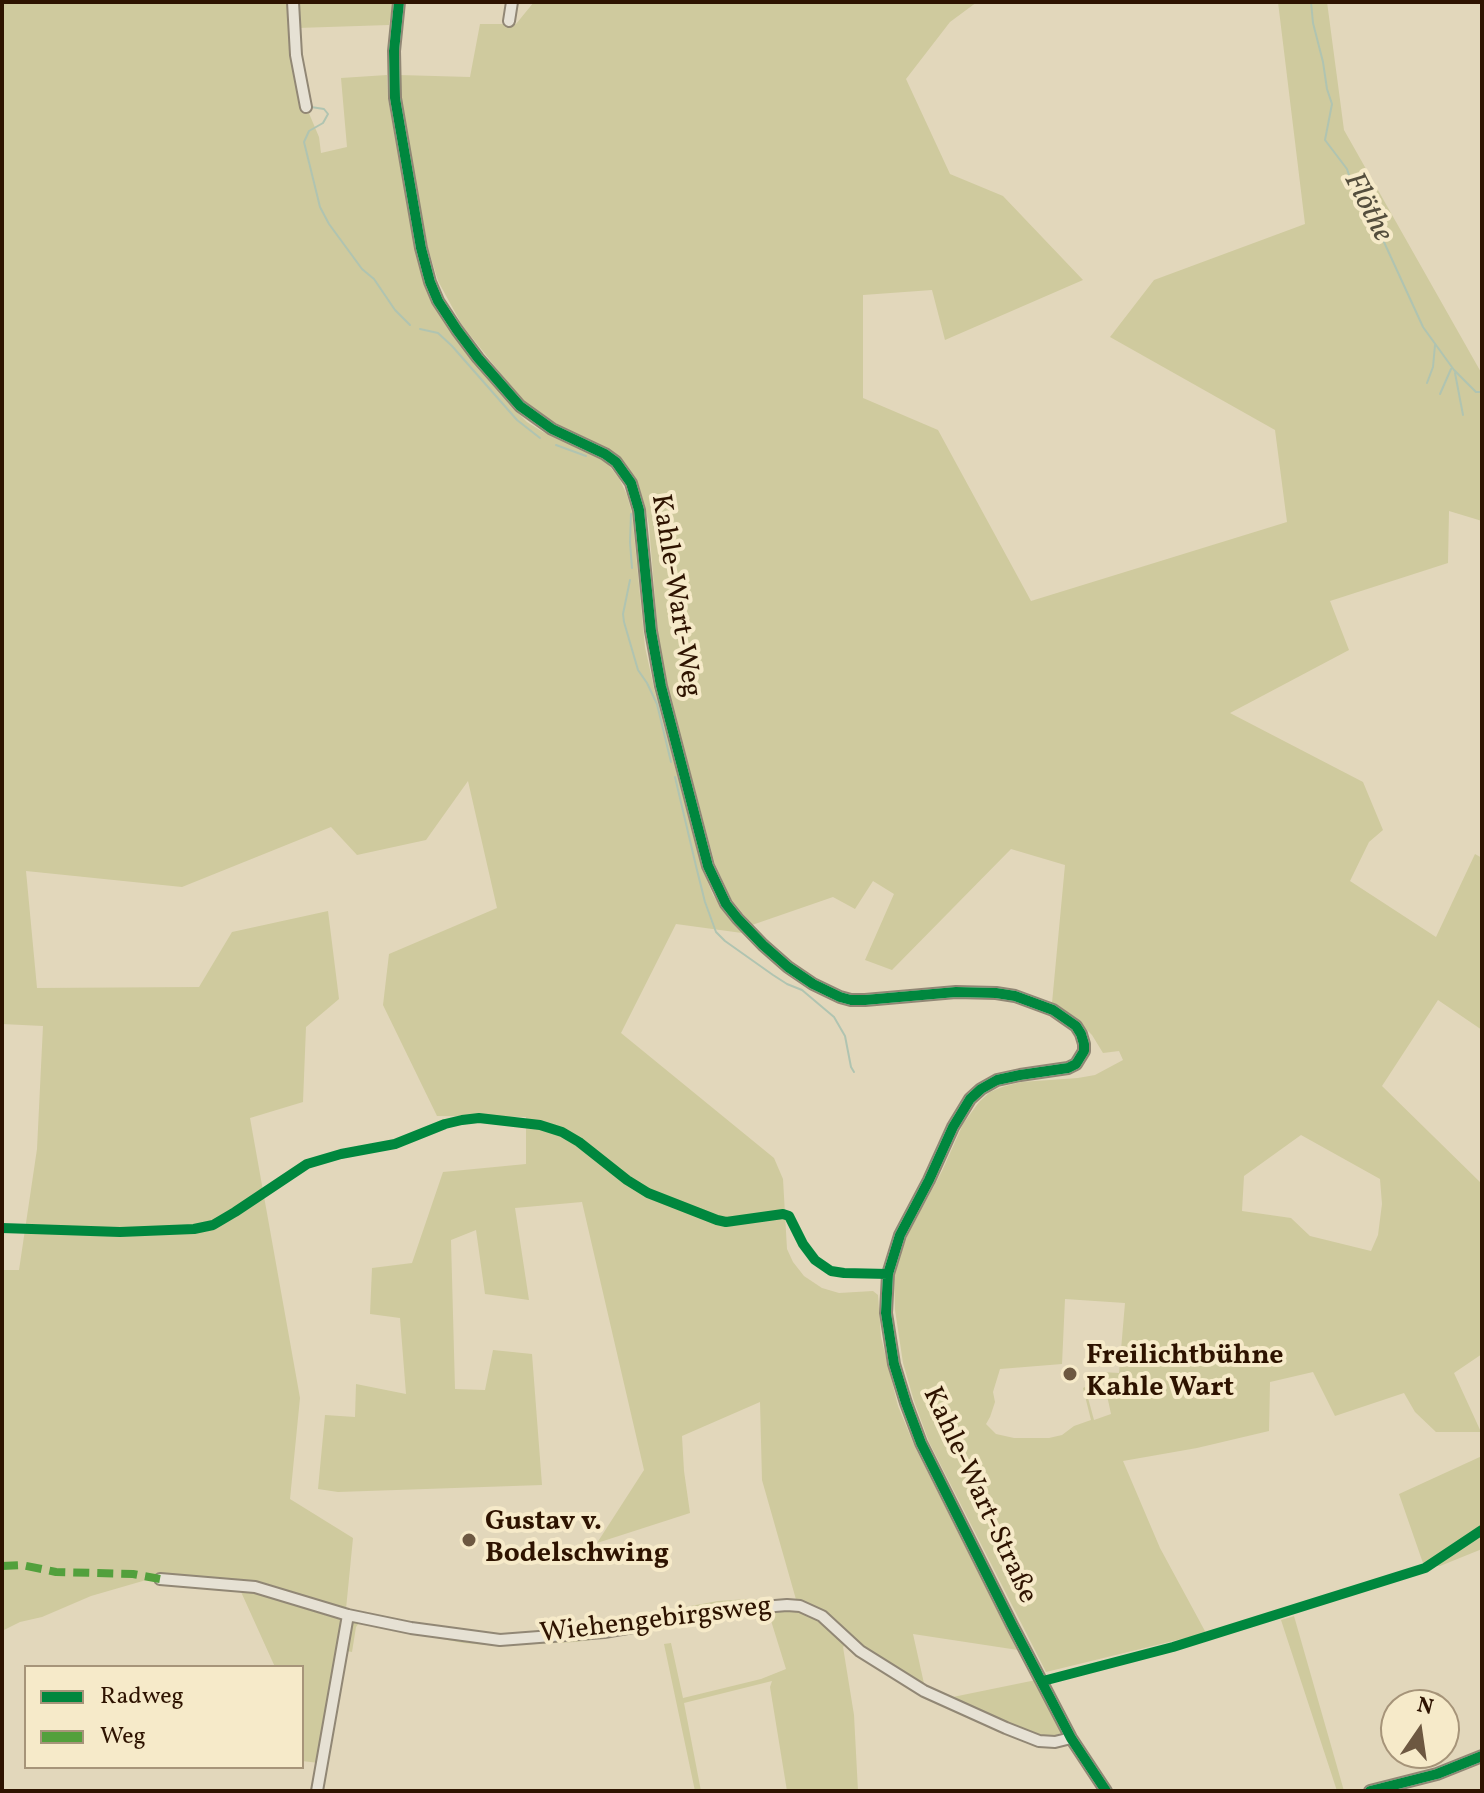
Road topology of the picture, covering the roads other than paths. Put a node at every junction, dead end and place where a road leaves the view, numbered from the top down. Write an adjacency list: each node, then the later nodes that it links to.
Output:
1 (293, 2): 5 (street)
2 (399, 2): 6 (street, Kahle-Wart-Weg)
3 (512, 2): 4 (street)
4 (509, 21)
5 (306, 107)
6 (1081, 1057): 9 (street, Kahle-Wart-Straße)
7 (160, 1579): 8 (street, Wiehengebirgsweg)
8 (348, 1615): 9 (street, Wiehengebirgsweg); 11 (street)
9 (1071, 1738): 12 (street, Kahle-Wart-Straße)
10 (1482, 1756): 13 (street)
11 (317, 1791)
12 (1106, 1791)
13 (1370, 1791)

